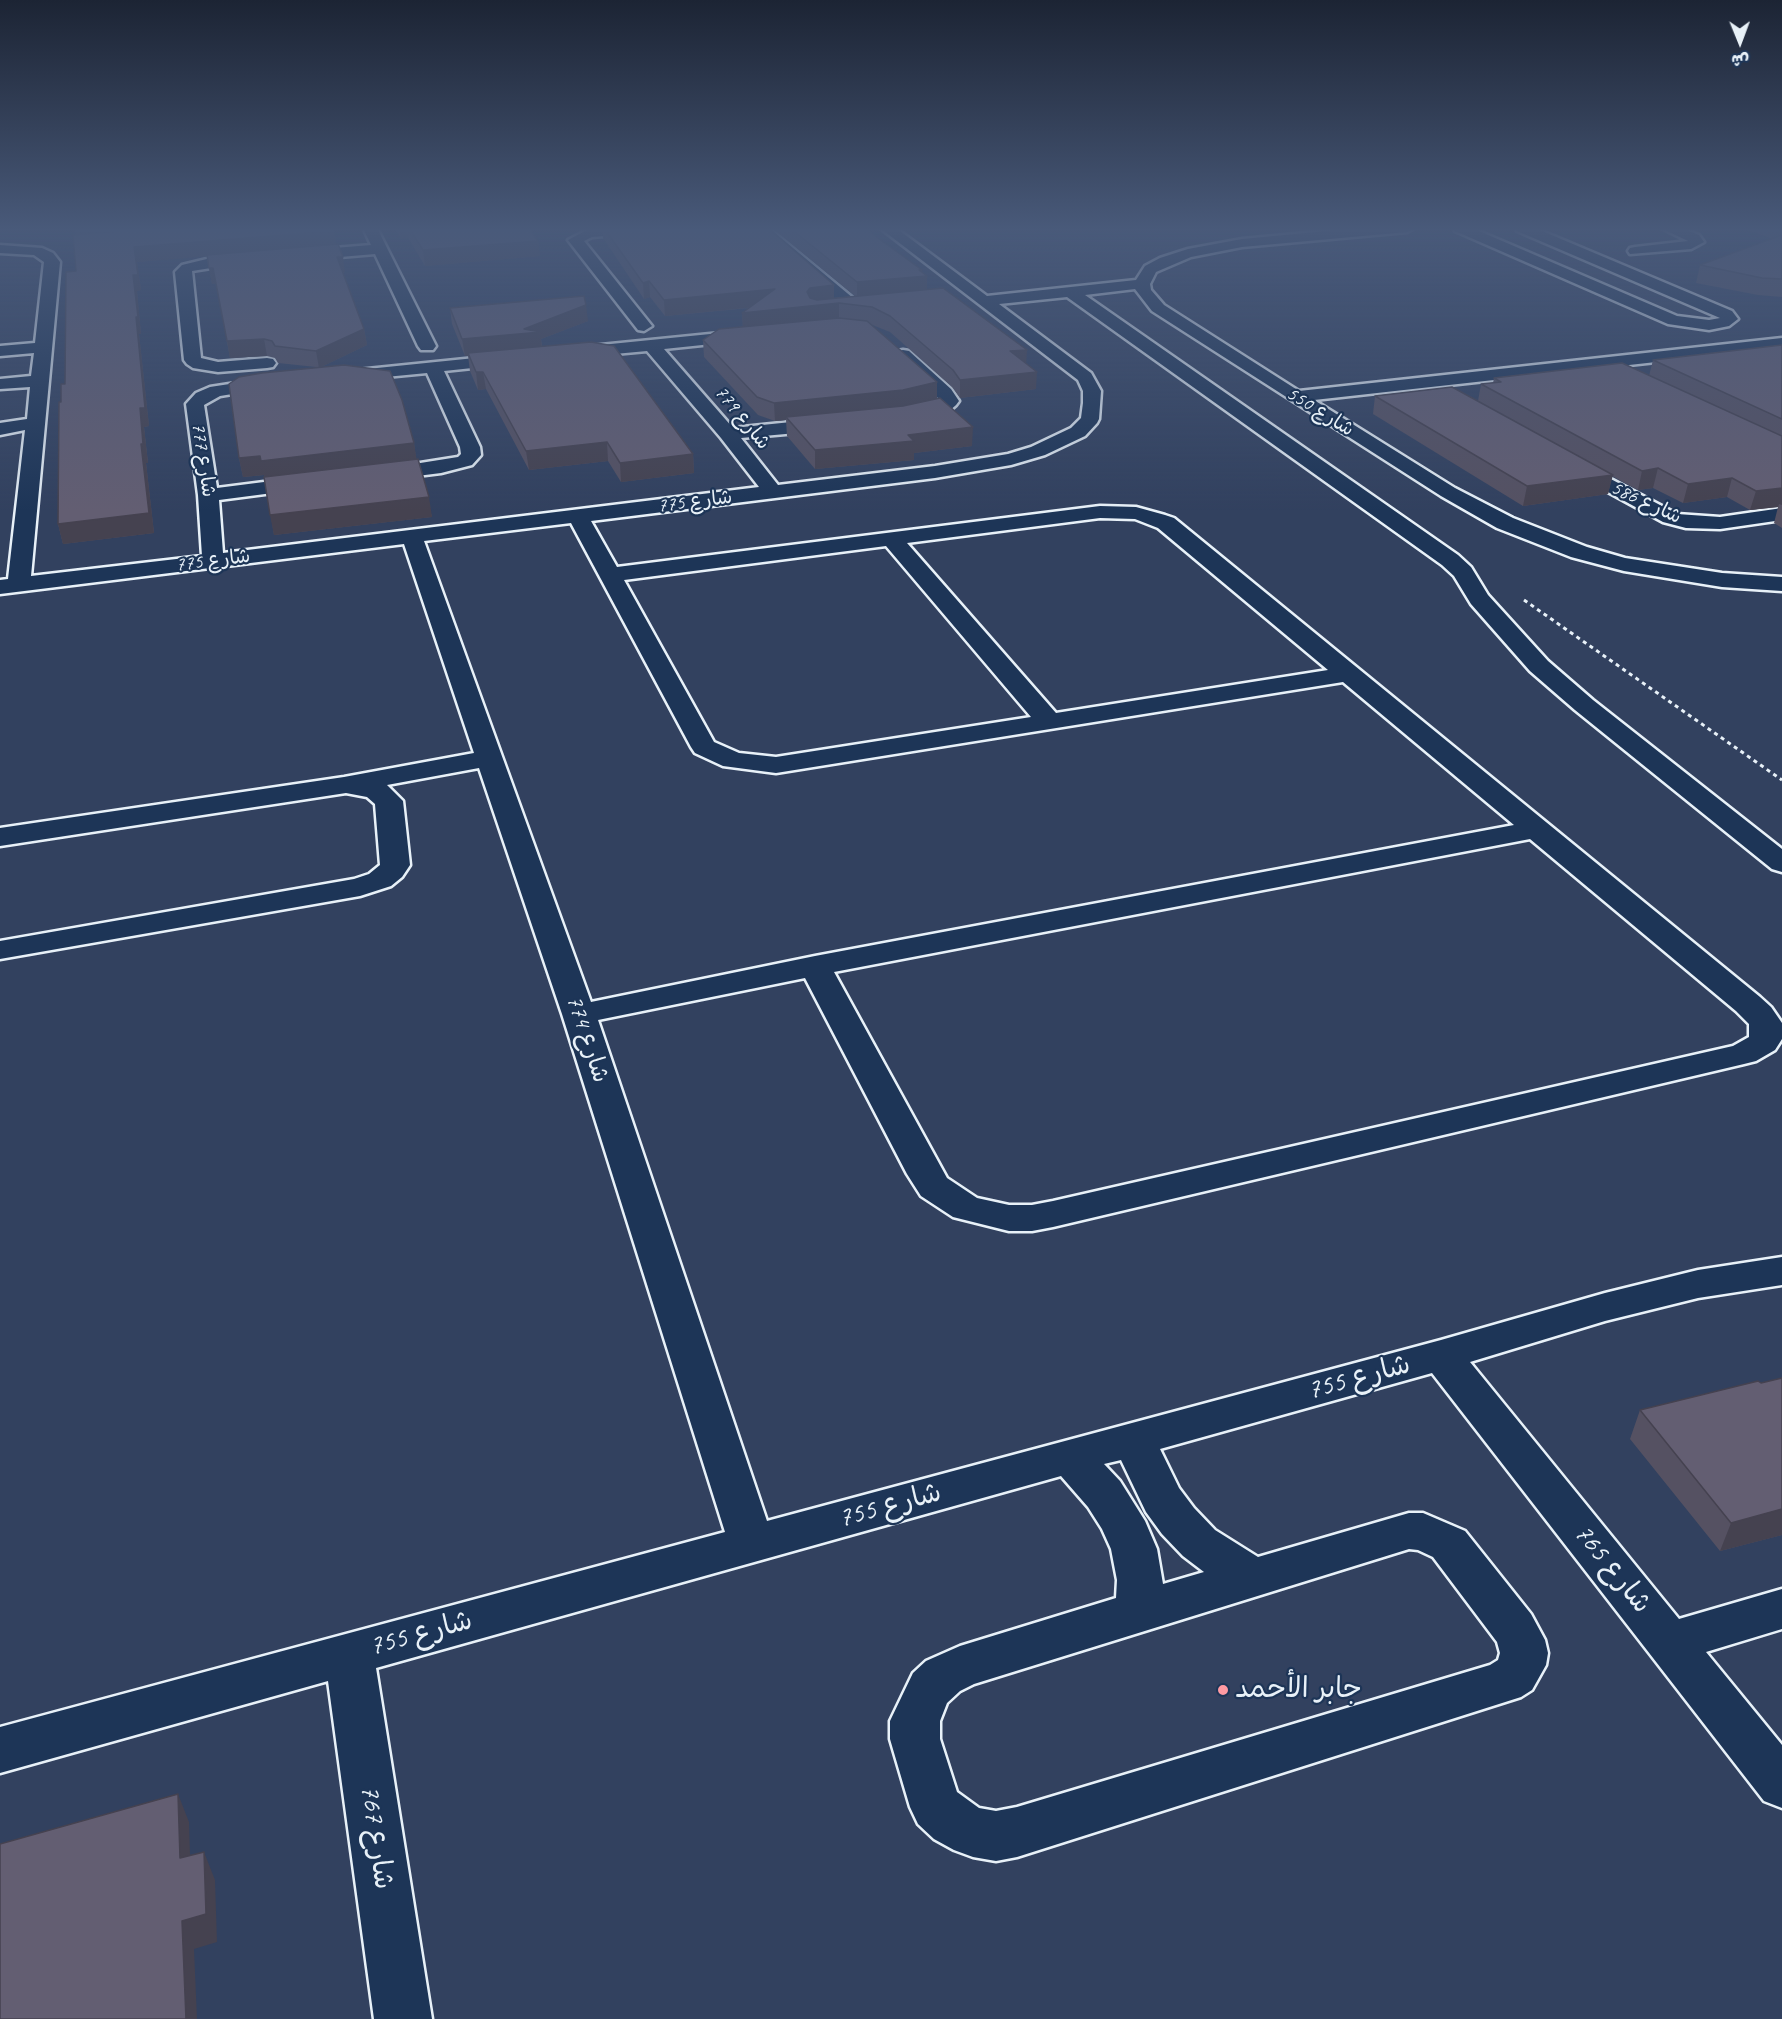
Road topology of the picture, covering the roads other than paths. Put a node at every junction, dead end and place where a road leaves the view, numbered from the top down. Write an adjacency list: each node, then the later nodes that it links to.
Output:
1 (46, 322): 15 (street)
2 (189, 322): 20 (street)
3 (420, 322): 16 (street)
4 (648, 322): 10 (street)
5 (1013, 322): 40 (street, شارع 775)
6 (1113, 322): 57 (street)
7 (1180, 322): 29 (street, شارع 550)
8 (1685, 322): 9 (street)
9 (1724, 322)
10 (621, 328)
11 (768, 333): 12 (street)
12 (651, 345): 18 (street); 35 (street, شارع 779)
13 (892, 346): 31 (street)
14 (1777, 346): 21 (street)
15 (43, 347): 17 (street); 25 (street)
16 (404, 349)
17 (0, 351)
18 (560, 354)
19 (537, 357): 22 (street)
20 (286, 361)
21 (1602, 364): 24 (street); 28 (street)
22 (433, 367): 23 (street); 38 (street)
23 (332, 377)
24 (1634, 379)
25 (40, 381): 27 (street); 34 (street)
26 (288, 381): 41 (street, شارع 777)
27 (0, 384)
28 (1428, 384): 29 (street); 30 (street)
29 (1296, 397): 48 (street, شارع 550)
30 (1459, 401)
31 (892, 417)
32 (845, 422): 35 (street)
33 (0, 429): 34 (street)
34 (34, 429): 36 (street); 49 (street)
35 (728, 434): 40 (street, شارع 779)
36 (0, 438)
37 (1552, 454): 42 (street, شارع 586)
38 (360, 477)
39 (325, 481): 41 (street)
40 (773, 492): 43 (street, شارع 775)
41 (208, 495): 46 (street, شارع 777)
42 (1782, 514)
43 (578, 517): 44 (street, شارع 775); 47 (street)
44 (412, 537): 46 (street, شارع 775); 52 (street, شارع 774)
45 (891, 539): 47 (street); 50 (street); 51 (street)
46 (213, 561): 49 (street, شارع 775)
47 (611, 575): 51 (street)
48 (1782, 584)
49 (9, 586)
50 (1348, 674): 51 (street); 55 (street)
51 (1050, 722)
52 (493, 766): 53 (street); 54 (street); 60 (street, شارع 774)
53 (346, 785): 54 (street); 56 (street)
54 (389, 801): 58 (street)
55 (1536, 829): 59 (street); 59 (street)
56 (0, 837)
57 (1782, 863)
58 (0, 950)
59 (815, 966): 60 (street)
60 (579, 1014): 65 (street, شارع 774)
61 (1782, 1271): 62 (street, شارع 755)
62 (1442, 1355): 63 (street, شارع 755); 69 (street, شارع 765)
63 (1134, 1440): 64 (street, شارع 755); 66 (street)
64 (1070, 1457): 65 (street, شارع 755); 68 (street)
65 (752, 1544): 70 (street, شارع 755)
66 (1253, 1576): 68 (street); 68 (street)
67 (1782, 1609): 69 (street)
68 (1140, 1611)
69 (1671, 1642): 72 (street, شارع 765)
70 (349, 1654): 71 (street, شارع 755); 73 (street, شارع 767)
71 (0, 1750)
72 (1782, 1785)
73 (403, 2019)

